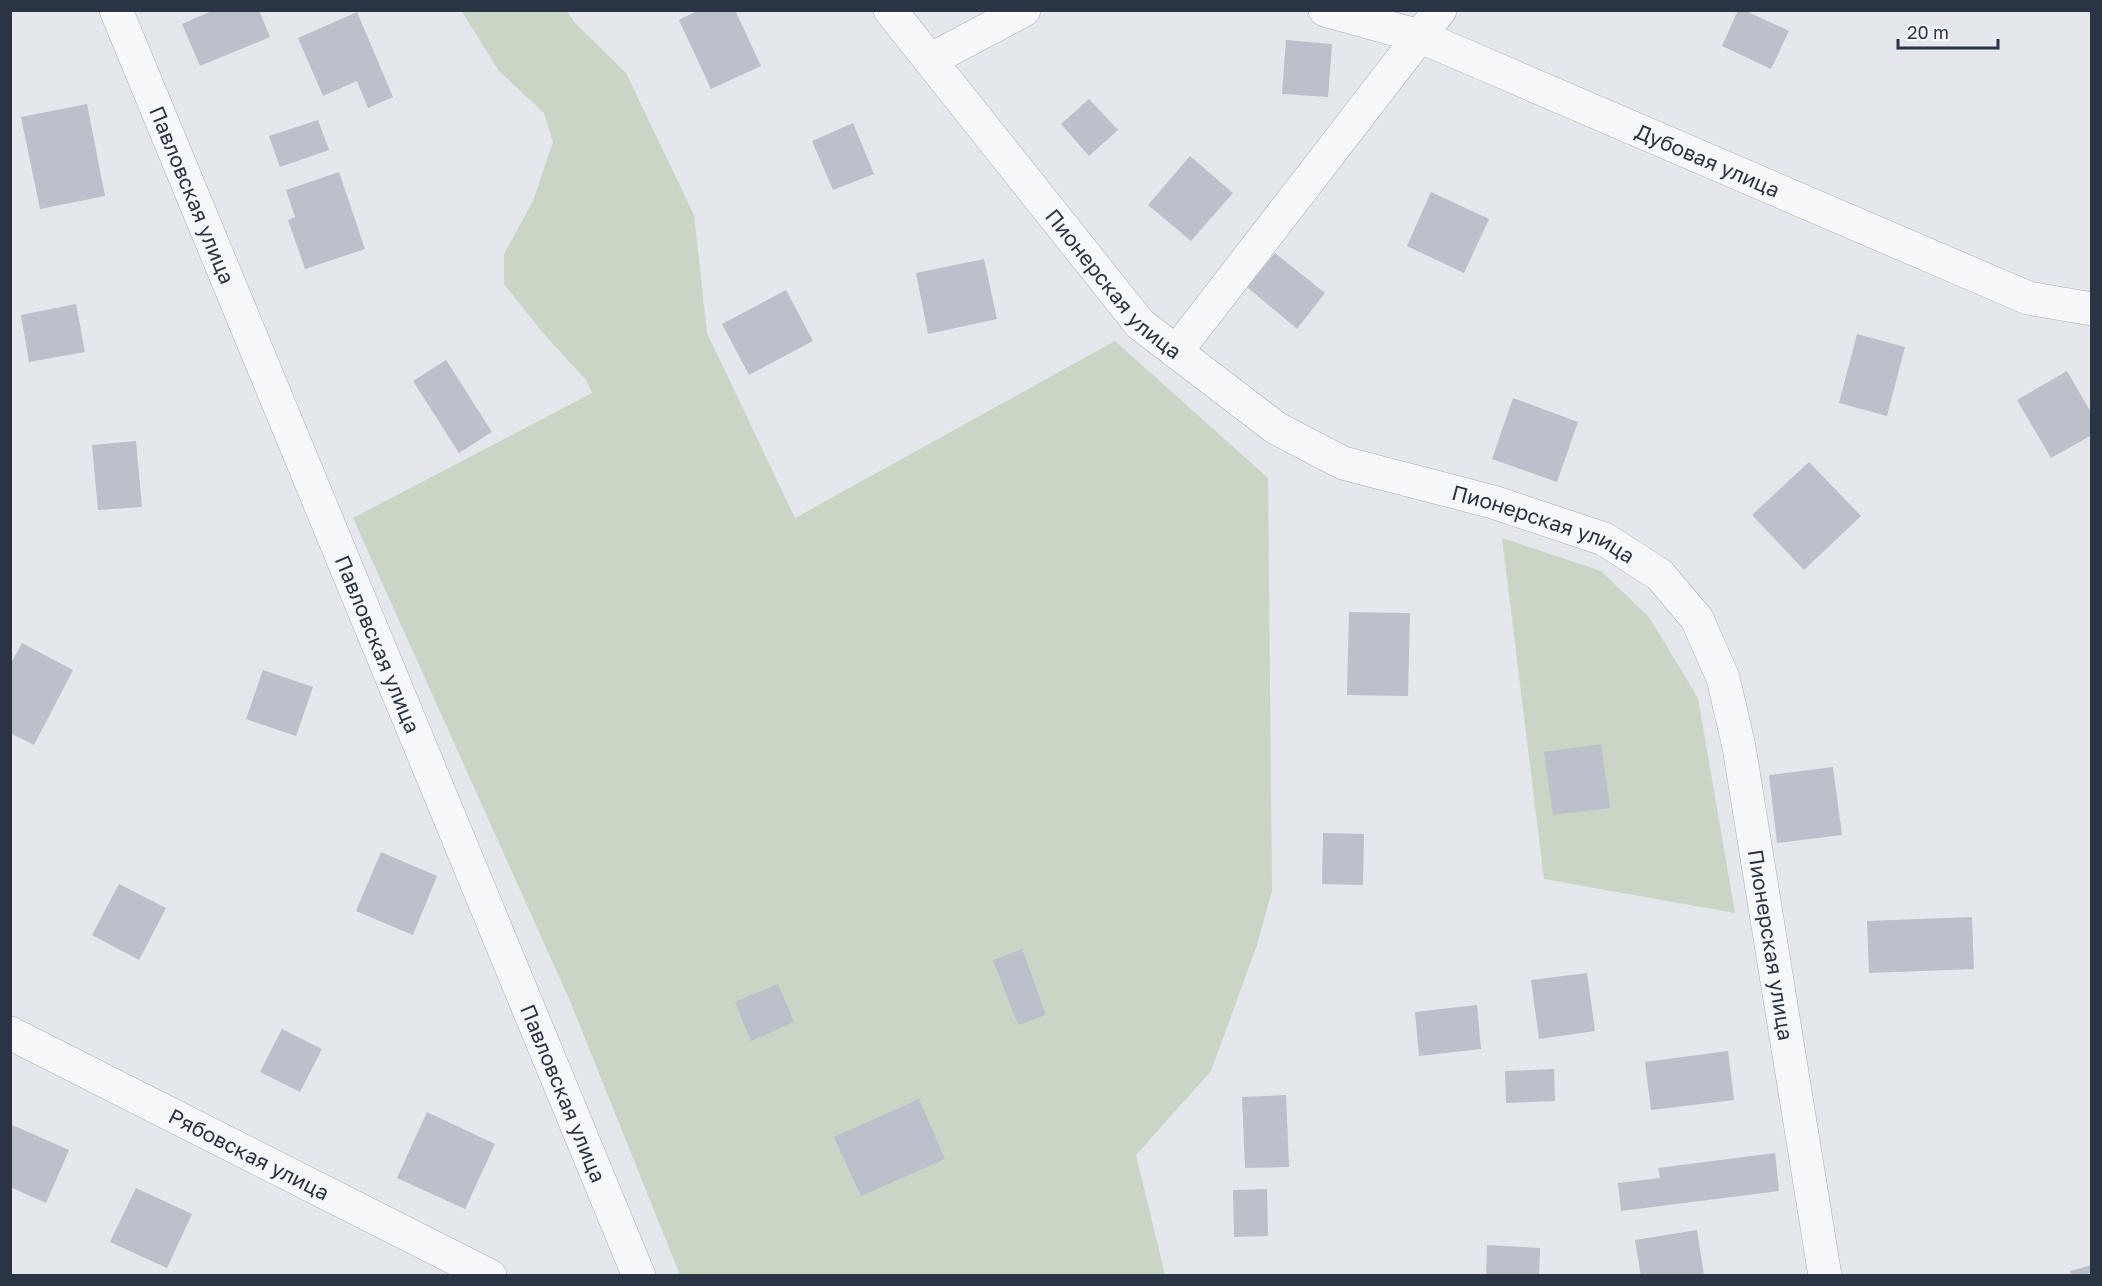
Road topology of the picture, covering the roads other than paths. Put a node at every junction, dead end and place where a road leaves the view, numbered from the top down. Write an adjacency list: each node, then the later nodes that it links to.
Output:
1 (116, 10): 12 (street, Павловская улица)
2 (890, 10): 7 (street, Пионерская улица)
3 (1024, 10): 7 (street)
4 (1325, 10): 6 (street, Дубовая улица)
5 (1440, 10): 6 (street)
6 (1419, 36): 8 (street, Дубовая улица); 9 (street)
7 (930, 60): 9 (street, Пионерская улица)
8 (2091, 309)
9 (1176, 352): 13 (street, Пионерская улица)
10 (10, 1033): 11 (street, Рябовская улица)
11 (490, 1275)
12 (639, 1275)
13 (1825, 1275)

